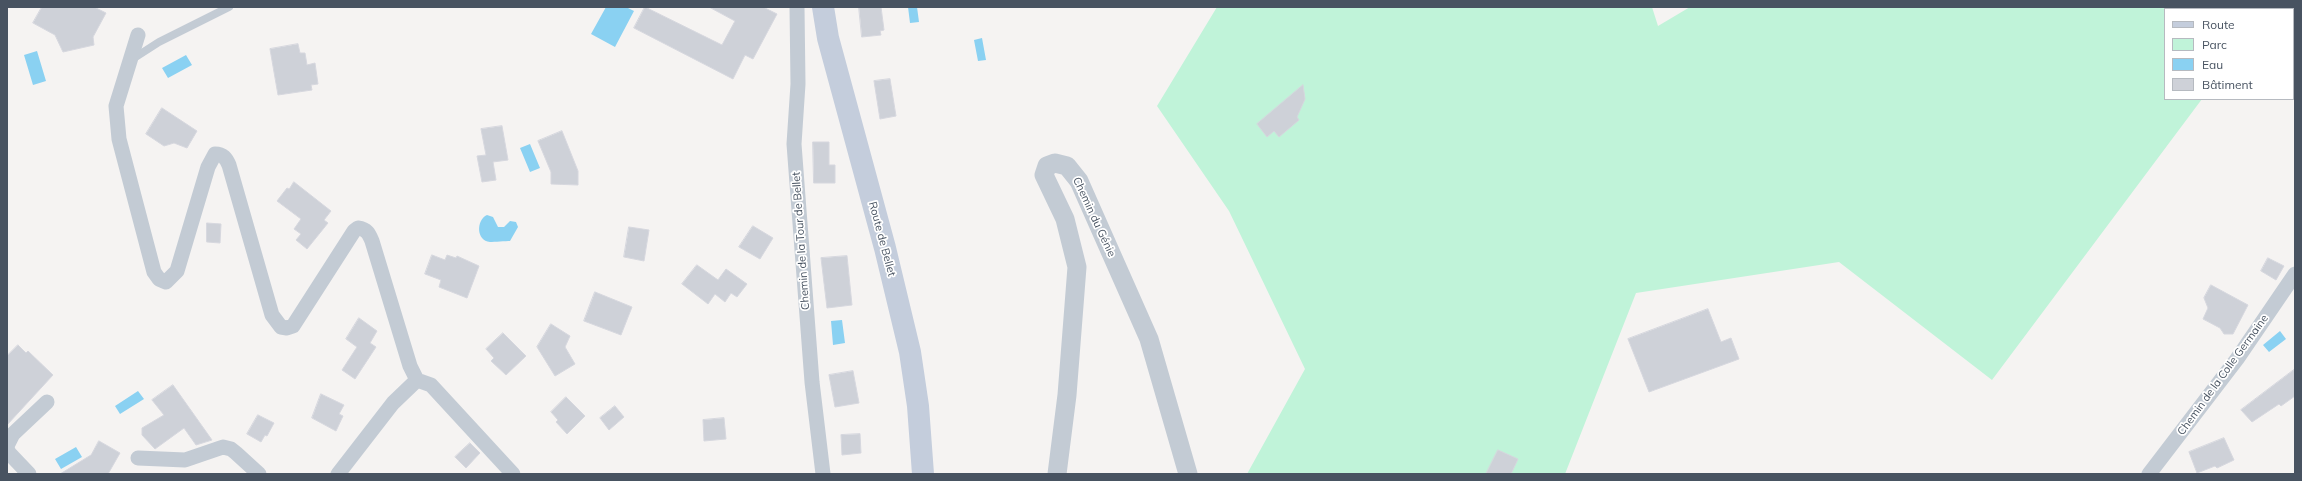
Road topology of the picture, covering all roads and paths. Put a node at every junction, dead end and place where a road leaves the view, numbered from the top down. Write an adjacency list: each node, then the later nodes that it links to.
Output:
1 (229, 7): 5 (lane)
2 (797, 7): 15 (street, Chemin de la Tour de Bellet)
3 (823, 7): 16 (main road, Route de Bellet)
4 (138, 35): 5 (street)
5 (130, 60): 7 (street)
6 (2295, 274): 19 (street, Chemin de la Colle Germaine)
7 (417, 380): 13 (street); 14 (street)
8 (47, 402): 9 (street)
9 (7, 447): 11 (street)
10 (138, 458): 12 (street)
11 (29, 474)
12 (259, 474)
13 (338, 474)
14 (513, 474)
15 (823, 474)
16 (923, 474)
17 (1057, 474): 18 (street, Chemin du Génie)
18 (1188, 474)
19 (2149, 474)

